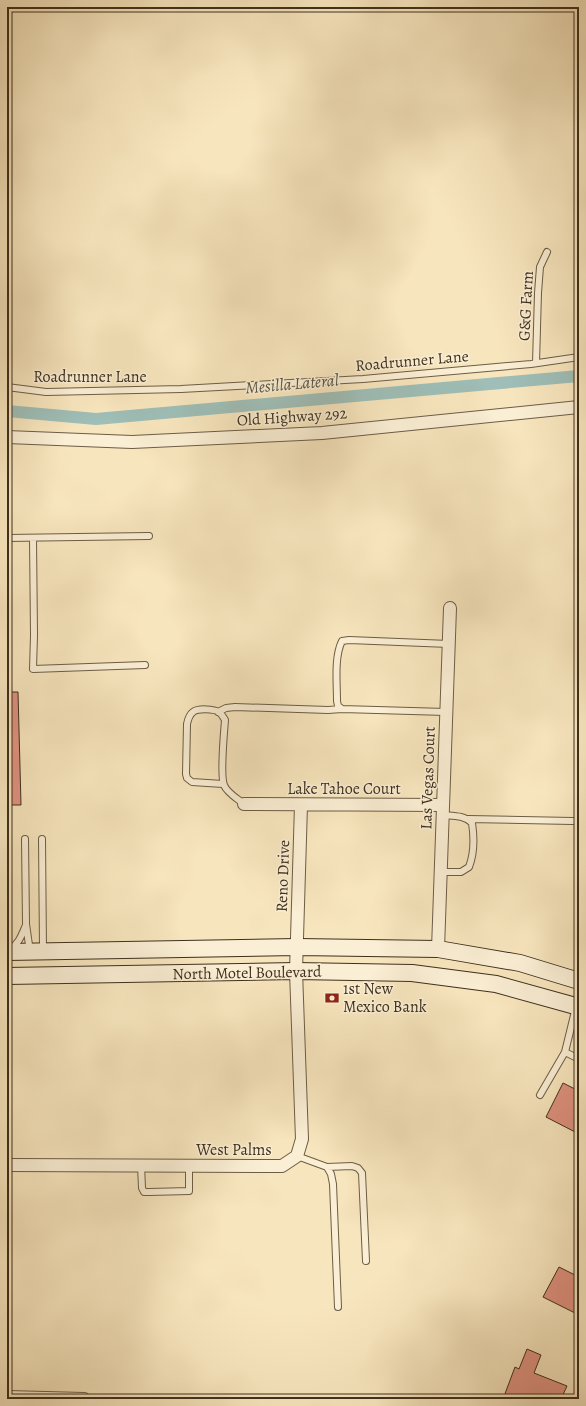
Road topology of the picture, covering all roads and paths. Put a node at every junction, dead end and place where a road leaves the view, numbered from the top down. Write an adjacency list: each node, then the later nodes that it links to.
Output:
1 (547, 252): 3 (lane, G&G Farm)
2 (579, 357): 3 (lane, Roadrunner Lane)
3 (536, 363): 4 (lane, Roadrunner Lane)
4 (7, 387)
5 (579, 407): 6 (street, Old Highway 292)
6 (7, 437)
7 (149, 536): 9 (lane)
8 (7, 538): 9 (lane)
9 (33, 538): 12 (lane)
10 (450, 608): 11 (street, Las Vegas Court)
11 (449, 644): 13 (lane); 15 (street, Las Vegas Court)
12 (145, 665)
13 (342, 709): 14 (lane); 15 (lane)
14 (218, 712): 16 (lane); 16 (lane)
15 (446, 712): 19 (street, Las Vegas Court)
16 (223, 784): 17 (lane)
17 (244, 804): 18 (street, Lake Tahoe Court)
18 (301, 805): 19 (street, Lake Tahoe Court); 26 (street, Reno Drive)
19 (443, 810): 20 (lane); 24 (street, Las Vegas Court)
20 (468, 819): 21 (lane); 24 (lane)
21 (573, 821)
22 (42, 839): 29 (lane)
23 (25, 840): 25 (lane)
24 (441, 872): 27 (street, Las Vegas Court)
25 (26, 924): 28 (lane); 29 (lane)
26 (297, 948): 27 (main road, North Motel Boulevard); 29 (main road, North Motel Boulevard); 30 (street)
27 (438, 949): 33 (main road, North Motel Boulevard)
28 (7, 951): 29 (main road, North Motel Boulevard)
29 (36, 952): 32 (main road)
30 (296, 971): 32 (main road, North Motel Boulevard); 34 (main road, North Motel Boulevard); 38 (street)
31 (7, 976): 32 (main road, North Motel Boulevard)
32 (36, 976)
33 (579, 981)
34 (578, 1001): 35 (lane)
35 (564, 1052): 36 (lane); 37 (lane)
36 (579, 1059)
37 (540, 1095)
38 (296, 1156): 41 (street, West Palms); 42 (lane)
39 (7, 1165): 40 (street, West Palms)
40 (141, 1165): 41 (street, West Palms); 41 (lane)
41 (189, 1166)
42 (327, 1167): 43 (lane); 44 (lane)
43 (366, 1261)
44 (338, 1307)
45 (7, 1397): 46 (street)
46 (84, 1399)

